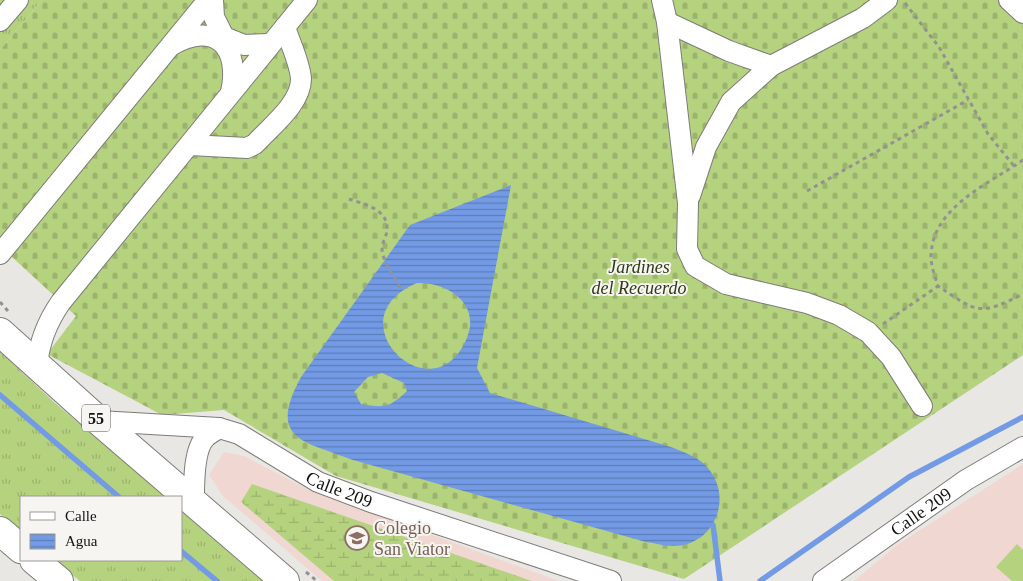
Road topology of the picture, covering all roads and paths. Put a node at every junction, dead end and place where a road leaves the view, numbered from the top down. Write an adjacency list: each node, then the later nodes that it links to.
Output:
1 (18, 0): 10 (street)
2 (208, 0): 14 (street)
3 (213, 0): 13 (street)
4 (307, 0): 12 (street)
5 (662, 0): 11 (street)
6 (887, 0): 15 (street)
7 (903, 0): 17 (path)
8 (1010, 0): 9 (street)
9 (1023, 13)
10 (0, 22)
11 (668, 22): 15 (street); 23 (street)
12 (285, 27): 13 (street); 18 (street)
13 (270, 44): 16 (street)
14 (170, 46): 16 (street); 24 (street)
15 (771, 66): 23 (street)
16 (230, 94): 18 (street)
17 (968, 100): 20 (path); 21 (path)
18 (190, 145): 30 (street)
19 (1023, 160): 20 (path)
20 (1014, 166): 25 (path)
21 (807, 191)
22 (348, 199): 26 (path)
23 (688, 203): 29 (street)
24 (0, 254)
25 (938, 286): 27 (path); 29 (path)
26 (400, 287)
27 (1023, 294)
28 (0, 332): 30 (highway, 55)
29 (868, 332): 31 (street)
30 (37, 366): 32 (highway, 55)
31 (922, 406)
32 (99, 421): 33 (street, Calle 209); 35 (highway, 55)
33 (219, 428): 35 (street); 41 (street, Calle 209)
34 (1023, 447): 42 (street, Calle 209)
35 (194, 502): 40 (highway, 55)
36 (0, 531): 37 (highway)
37 (20, 548)
38 (35, 561): 39 (highway)
39 (59, 581)
40 (285, 581)
41 (611, 581)
42 (823, 581)

